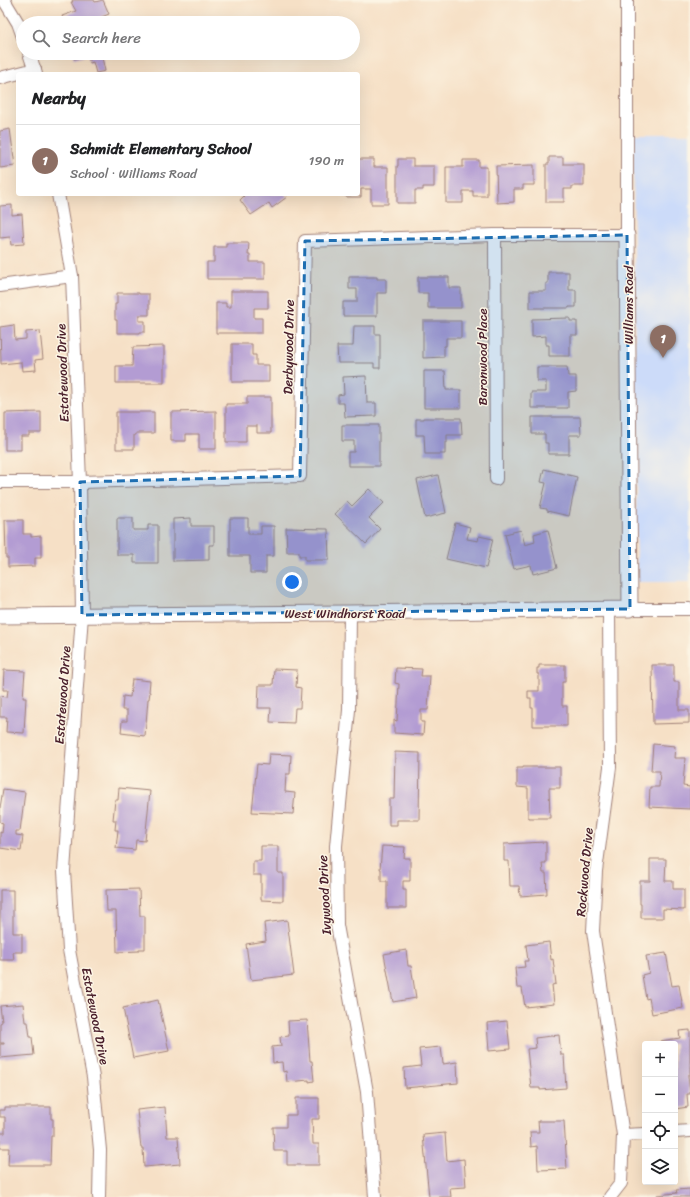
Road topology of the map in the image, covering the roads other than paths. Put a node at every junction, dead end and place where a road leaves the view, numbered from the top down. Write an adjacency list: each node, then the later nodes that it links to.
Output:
1 (4, 0): 3 (street)
2 (627, 0): 10 (street, Williams Road)
3 (16, 20)
4 (32, 60): 5 (street)
5 (36, 72)
6 (16, 75): 7 (street)
7 (0, 78)
8 (58, 196): 11 (street, Estatewood Drive)
9 (495, 235): 10 (street, Derbywood Drive); 13 (street, Baronwood Place); 15 (street, Derbywood Drive)
10 (627, 235): 16 (street, Williams Road)
11 (72, 276): 12 (street); 15 (street, Estatewood Drive)
12 (0, 286)
13 (496, 479)
14 (0, 482): 15 (street, Derbywood Drive)
15 (80, 482): 20 (street, Estatewood Drive)
16 (630, 609): 17 (street, West Windhorst Road); 18 (street, West Windhorst Road)
17 (609, 610): 19 (street, West Windhorst Road); 25 (street, Rockwood Drive)
18 (690, 610)
19 (350, 613): 20 (street, West Windhorst Road); 27 (street, Ivywood Drive)
20 (82, 615): 21 (street, West Windhorst Road); 26 (street, Estatewood Drive)
21 (0, 616)
22 (690, 1131): 23 (street)
23 (678, 1132)
24 (642, 1134): 25 (street)
25 (622, 1135): 28 (street, Rockwood Drive)
26 (99, 1197)
27 (375, 1197)
28 (610, 1197)

